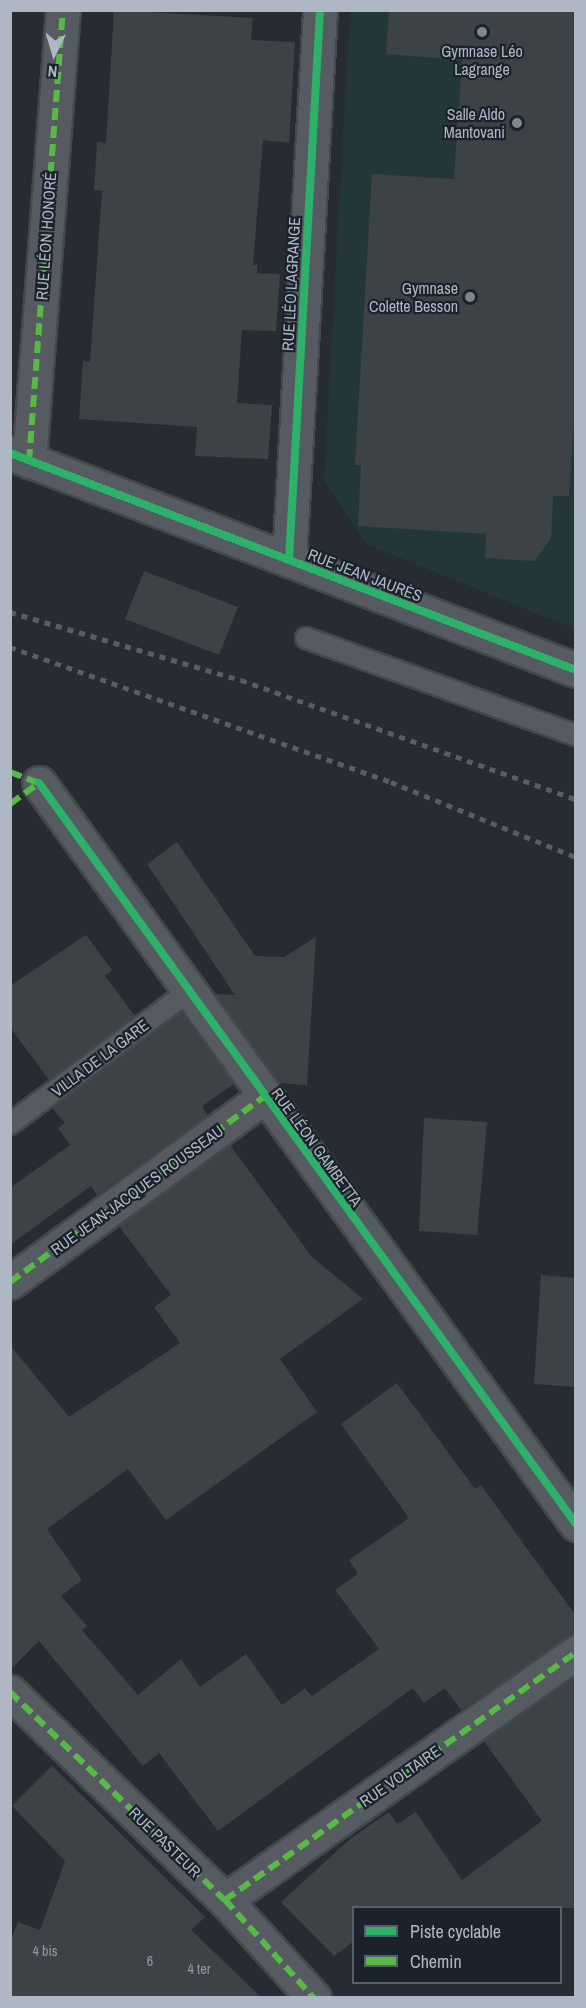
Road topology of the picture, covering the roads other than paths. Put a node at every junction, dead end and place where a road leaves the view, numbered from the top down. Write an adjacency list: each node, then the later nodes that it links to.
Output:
1 (63, 10): 3 (street, RUE LÉON HONORÉ)
2 (320, 10): 4 (street, RUE LÉO LAGRANGE)
3 (20, 457): 4 (street, RUE JEAN JAURÈS)
4 (289, 560): 6 (street, RUE JEAN JAURÈS)
5 (306, 638): 7 (lane)
6 (576, 670)
7 (576, 735)
8 (39, 783): 9 (street, RUE LÉON GAMBETTA)
9 (189, 991): 10 (street, RUE LÉON GAMBETTA); 11 (lane, VILLA DE LA GARE)
10 (264, 1097): 12 (street, RUE JEAN-JACQUES ROUSSEAU); 13 (street, RUE LÉON GAMBETTA)
11 (10, 1124)
12 (10, 1282)
13 (576, 1524)
14 (576, 1652): 16 (street, RUE VOLTAIRE)
15 (10, 1692): 16 (street, RUE PASTEUR)
16 (225, 1900): 17 (street, RUE PASTEUR)
17 (314, 1998)

